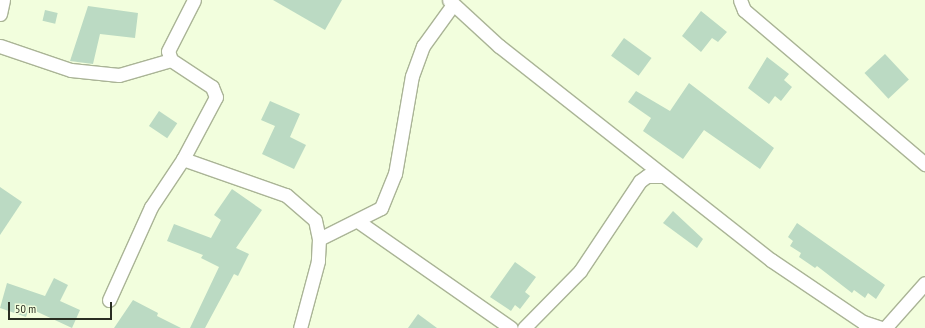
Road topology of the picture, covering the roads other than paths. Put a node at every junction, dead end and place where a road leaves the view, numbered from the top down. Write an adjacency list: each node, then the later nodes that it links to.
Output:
1 (4, 0): 5 (street)
2 (194, 0): 7 (street)
3 (740, 0): 9 (street)
4 (450, 3): 10 (street); 11 (street)
5 (0, 14)
6 (0, 46): 7 (street)
7 (171, 60): 8 (street)
8 (183, 159): 12 (street); 14 (street)
9 (925, 164)
10 (662, 176): 17 (street); 18 (street)
11 (359, 222): 12 (street); 16 (street)
12 (319, 239): 15 (street)
13 (925, 283): 19 (street)
14 (108, 300)
15 (300, 328)
16 (511, 328)
17 (524, 328)
18 (881, 328)
19 (885, 328)

